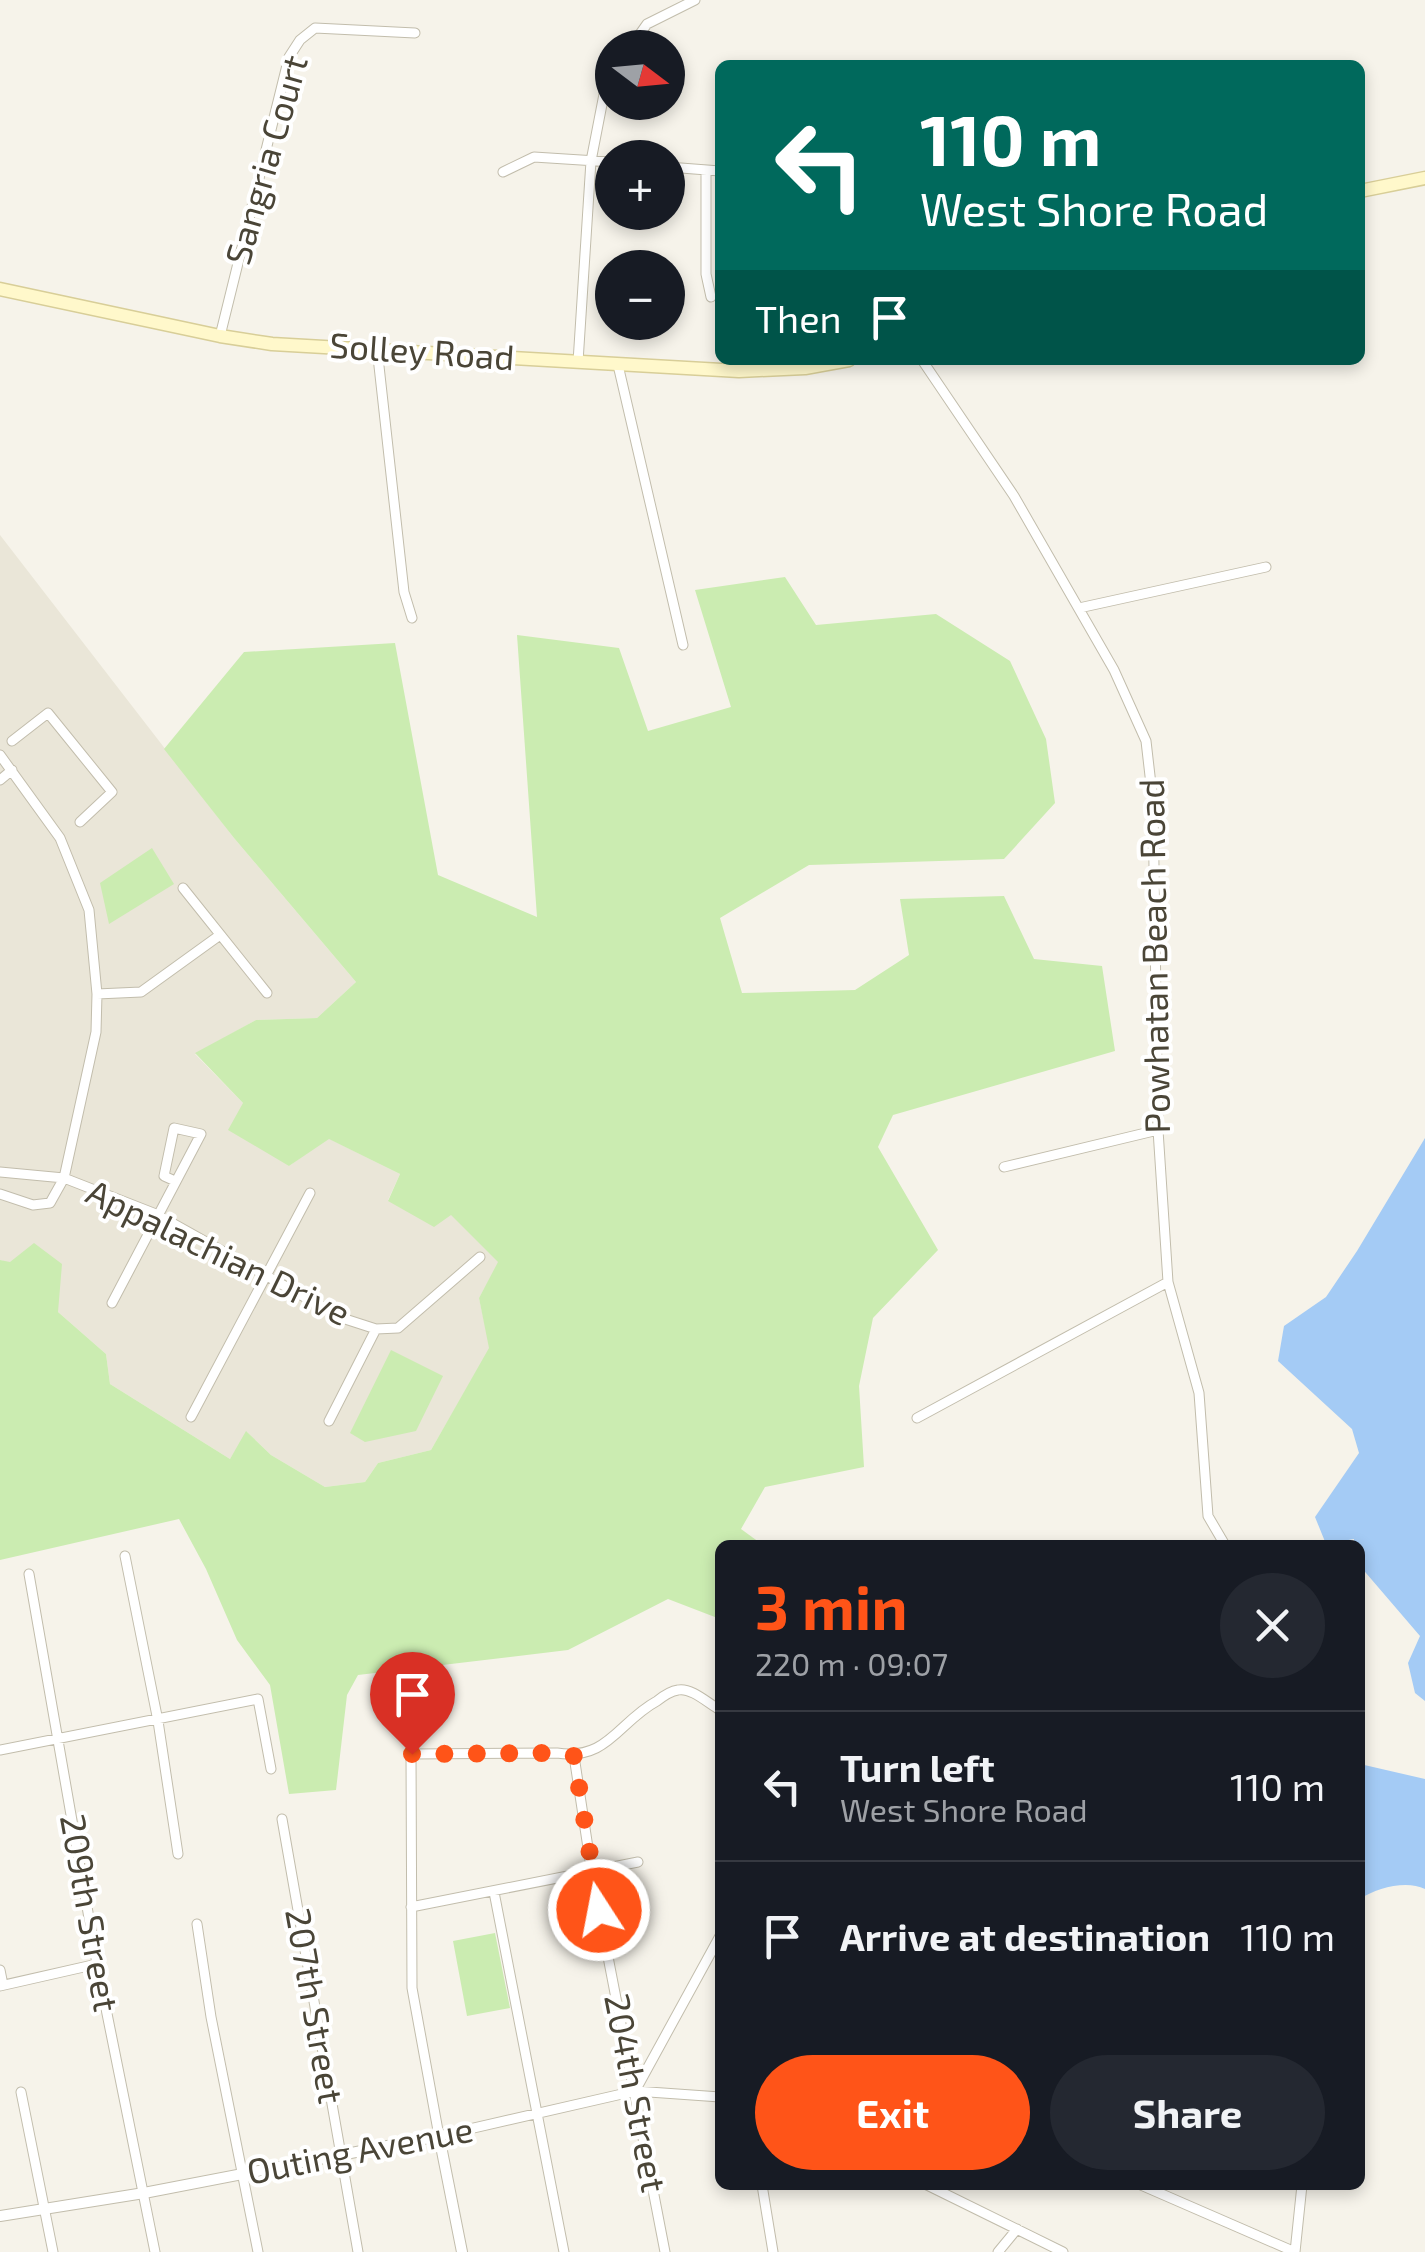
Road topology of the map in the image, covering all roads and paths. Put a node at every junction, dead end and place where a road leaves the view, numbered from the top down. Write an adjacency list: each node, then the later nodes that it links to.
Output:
1 (666, 0): 3 (street)
2 (695, 0): 3 (street)
3 (672, 11): 4 (street)
4 (644, 30)
5 (414, 33): 17 (street, Sangria Court)
6 (599, 120): 7 (street)
7 (591, 161): 8 (street); 12 (street); 19 (street)
8 (595, 161)
9 (685, 168): 10 (street)
10 (706, 170): 11 (street); 16 (street)
11 (715, 171)
12 (503, 172)
13 (1425, 178): 14 (main road)
14 (1365, 190)
15 (0, 289): 17 (main road, Solley Road)
16 (711, 297)
17 (220, 336): 18 (main road, Solley Road)
18 (377, 348): 19 (main road, Solley Road); 25 (street)
19 (578, 362): 20 (main road, Solley Road)
20 (618, 365): 21 (main road, Solley Road); 26 (street)
21 (821, 365)
22 (925, 365): 24 (street, Powhatan Beach Road)
23 (1266, 567): 24 (street)
24 (1079, 608): 36 (street, Powhatan Beach Road)
25 (412, 618)
26 (683, 645)
27 (12, 740): 31 (street)
28 (0, 755): 29 (street)
29 (12, 770): 30 (street); 35 (street)
30 (0, 780)
31 (80, 822)
32 (183, 888): 33 (street)
33 (220, 936): 34 (street); 35 (street)
34 (267, 993)
35 (97, 994): 39 (street)
36 (1158, 1130): 37 (street); 46 (street, Powhatan Beach Road)
37 (1004, 1167)
38 (0, 1172): 39 (street, Appalachian Drive)
39 (64, 1178): 42 (street); 43 (street, Appalachian Drive)
40 (175, 1180): 40 (street); 43 (street)
41 (310, 1192): 45 (street)
42 (0, 1194)
43 (156, 1214): 45 (street, Appalachian Drive); 47 (street)
44 (480, 1258): 48 (street)
45 (266, 1274): 48 (street, Appalachian Drive); 49 (street)
46 (1168, 1282): 50 (street); 52 (street, Powhatan Beach Road)
47 (112, 1302)
48 (376, 1328): 51 (street)
49 (191, 1416)
50 (917, 1418)
51 (329, 1421)
52 (1222, 1540)
53 (125, 1556): 56 (street)
54 (29, 1574): 57 (street, 209th Street)
55 (715, 1707): 59 (street)
56 (158, 1721): 57 (street); 60 (street); 62 (street)
57 (58, 1740): 58 (street); 69 (street, 209th Street)
58 (0, 1750)
59 (574, 1756): 64 (street, 204th Street); 66 (street)
60 (271, 1770)
61 (282, 1820): 77 (street, 207th Street)
62 (178, 1854)
63 (638, 1862): 64 (street)
64 (592, 1874): 65 (street); 72 (street, 204th Street)
65 (494, 1892): 66 (street); 75 (street)
66 (410, 1907): 76 (street)
67 (196, 1924): 78 (street)
68 (715, 1945): 72 (street)
69 (97, 1964): 71 (street); 83 (street, 209th Street)
70 (0, 1970): 71 (street)
71 (2, 1986)
72 (635, 2091): 74 (street, Outing Avenue); 75 (street, Outing Avenue); 93 (street, 204th Street)
73 (21, 2092): 84 (street)
74 (715, 2098)
75 (538, 2115): 76 (street, Outing Avenue); 92 (street)
76 (440, 2136): 77 (street, Outing Avenue); 91 (street)
77 (341, 2155): 78 (street, Outing Avenue); 90 (street, 207th Street)
78 (244, 2174): 83 (street, Outing Avenue); 89 (street)
79 (763, 2190): 94 (street)
80 (937, 2190): 86 (street)
81 (1152, 2190): 97 (street)
82 (1301, 2190): 97 (street)
83 (144, 2192): 84 (street, Outing Avenue); 88 (street, 209th Street)
84 (45, 2210): 85 (street, Outing Avenue); 87 (street)
85 (0, 2216)
86 (1017, 2229): 95 (street); 96 (street)
87 (53, 2252)
88 (155, 2252)
89 (258, 2252)
90 (358, 2252)
91 (462, 2252)
92 (564, 2252)
93 (665, 2252)
94 (773, 2252)
95 (998, 2252)
96 (1063, 2252)
97 (1295, 2252)

